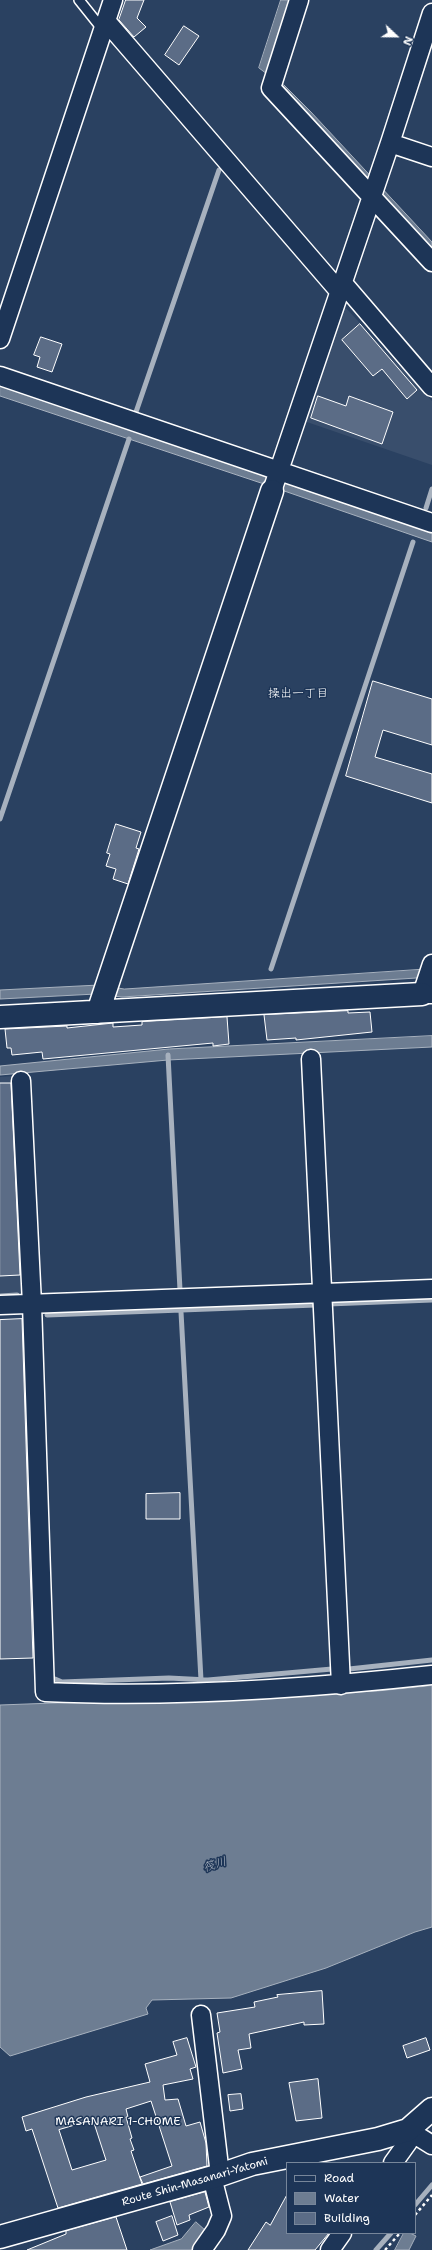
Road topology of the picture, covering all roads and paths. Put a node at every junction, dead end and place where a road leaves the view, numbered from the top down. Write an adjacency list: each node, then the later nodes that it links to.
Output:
1 (79, 0): 5 (lane)
2 (113, 0): 5 (street)
3 (299, 0): 8 (street)
4 (432, 13): 6 (street)
5 (105, 26): 10 (street); 11 (street)
6 (390, 143): 7 (street); 8 (street)
7 (432, 157)
8 (371, 196): 9 (street); 10 (street)
9 (432, 262)
10 (340, 287): 13 (street); 14 (street)
11 (0, 339)
12 (0, 376): 14 (street)
13 (432, 387)
14 (276, 479): 15 (street); 18 (street)
15 (432, 523)
16 (432, 964): 17 (street)
17 (427, 990): 18 (street)
18 (101, 1006): 19 (street)
19 (0, 1017)
20 (310, 1059): 23 (street)
21 (20, 1081): 24 (street)
22 (432, 1289): 23 (street)
23 (322, 1293): 24 (street); 27 (street)
24 (32, 1304): 25 (street); 27 (street)
25 (0, 1305)
26 (432, 1674): 27 (street)
27 (341, 1685)
28 (201, 2015): 33 (street)
29 (432, 2109): 30 (street, Route Shin-Masanari-Yatomi)
30 (408, 2130): 31 (street); 32 (street); 33 (street, Route Shin-Masanari-Yatomi)
31 (432, 2145)
32 (394, 2162)
33 (216, 2176): 38 (street, Route Shin-Masanari-Yatomi); 39 (street)
34 (432, 2195): 35 (path)
35 (416, 2214)
36 (341, 2234): 40 (street)
37 (399, 2234): 41 (path)
38 (0, 2237)
39 (202, 2250)
40 (330, 2250)
41 (385, 2250)

